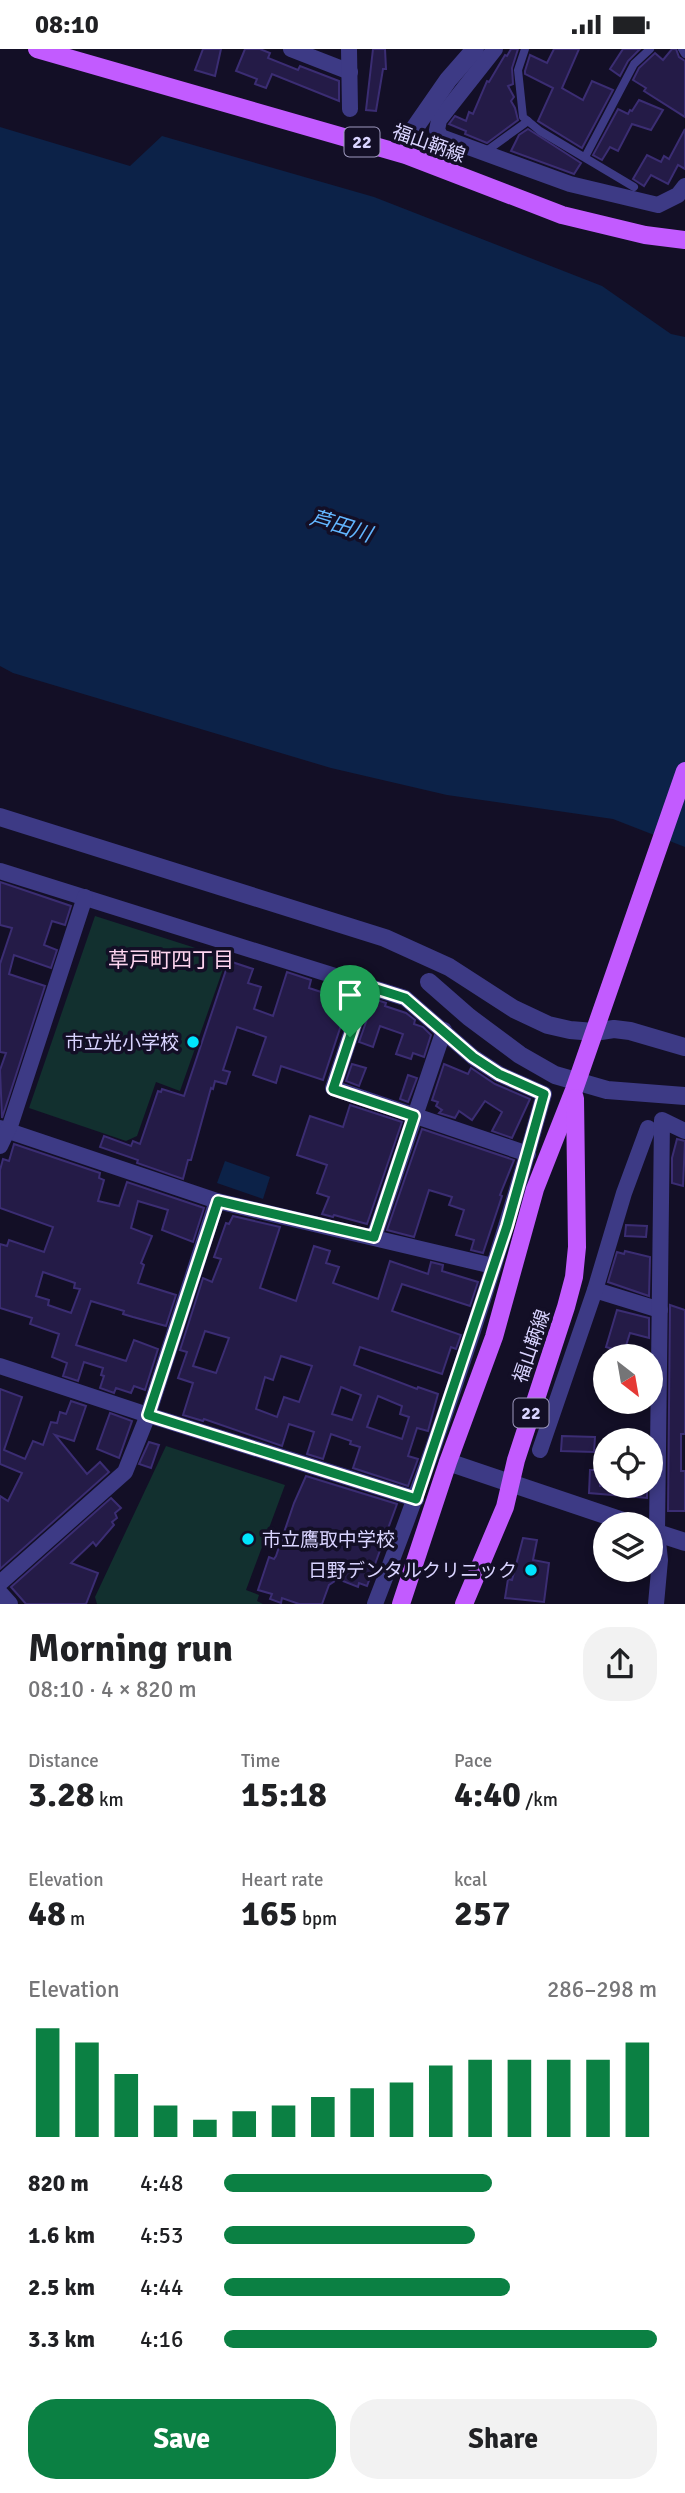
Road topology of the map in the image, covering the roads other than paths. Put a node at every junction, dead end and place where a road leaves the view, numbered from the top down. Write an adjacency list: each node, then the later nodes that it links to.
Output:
1 (37, 49): 14 (main road, 福山鞆線 / 22)
2 (291, 49): 10 (street)
3 (349, 49): 10 (street)
4 (475, 49): 14 (street)
5 (495, 49): 13 (street)
6 (525, 49): 12 (lane)
7 (650, 49): 15 (lane)
8 (682, 49): 9 (lane)
9 (685, 54)
10 (351, 72): 11 (street)
11 (350, 109)
12 (528, 121): 13 (lane); 15 (lane)
13 (485, 153): 16 (street)
14 (406, 155): 18 (main road, 福山鞆線 / 22)
15 (585, 157): 17 (lane)
16 (685, 185)
17 (634, 187)
18 (685, 240)
19 (685, 771): 26 (main road, 福山鞆線 / 22)
20 (0, 817): 26 (street)
21 (0, 871): 22 (street)
22 (85, 897): 24 (street); 32 (street)
23 (429, 982): 29 (street)
24 (367, 986): 25 (street); 30 (street)
25 (444, 1030): 30 (street); 35 (street)
26 (594, 1032): 27 (street); 28 (main road, 福山鞆線 / 22)
27 (685, 1047)
28 (575, 1090): 41 (main road, 福山鞆線 / 22); 46 (main road, 福山鞆線 / 22)
29 (685, 1096)
30 (414, 1116): 35 (street); 37 (street)
31 (648, 1128): 39 (street)
32 (4, 1129): 34 (street); 36 (street)
33 (685, 1131): 40 (street)
34 (0, 1146)
35 (528, 1154): 38 (street)
36 (218, 1201): 37 (street); 44 (street)
37 (374, 1237): 38 (street)
38 (493, 1266): 48 (street)
39 (595, 1290): 40 (street); 42 (street)
40 (660, 1310): 50 (street)
41 (550, 1353): 42 (street); 47 (main road, 福山鞆線 / 22)
42 (570, 1361): 45 (street)
43 (0, 1366): 44 (street)
44 (148, 1415): 48 (street); 54 (street)
45 (540, 1450)
46 (448, 1462): 47 (street); 58 (main road, 福山鞆線 / 22)
47 (511, 1484): 49 (street); 59 (main road, 福山鞆線 / 22)
48 (416, 1499): 57 (street)
49 (596, 1512)
50 (655, 1512)
51 (663, 1534): 52 (street)
52 (685, 1542)
53 (658, 1582): 60 (street)
54 (0, 1583)
55 (0, 1593): 56 (street)
56 (10, 1604)
57 (375, 1604)
58 (401, 1604)
59 (464, 1604)
60 (656, 1604)

